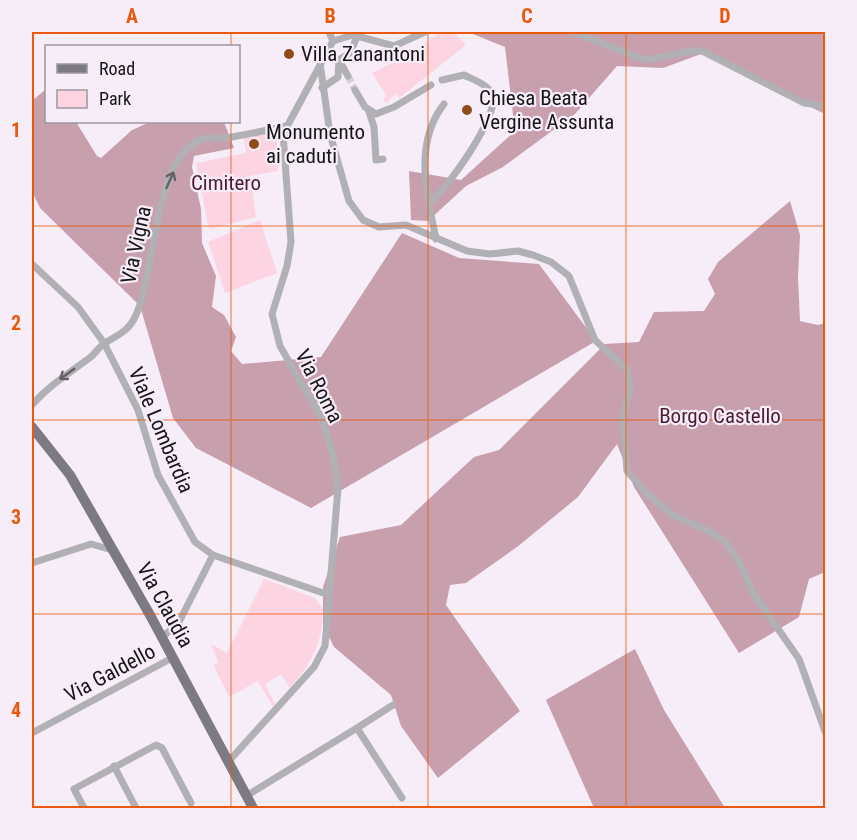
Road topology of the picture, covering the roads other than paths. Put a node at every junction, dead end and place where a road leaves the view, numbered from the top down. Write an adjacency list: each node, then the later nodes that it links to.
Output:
1 (329, 32): 5 (street)
2 (425, 32): 4 (street)
3 (573, 32): 14 (street)
4 (357, 36): 5 (street); 6 (street)
5 (333, 40): 7 (street, Via Roma)
6 (339, 60): 8 (street); 11 (street)
7 (320, 63): 11 (street); 16 (street, Via Roma)
8 (348, 76)
9 (441, 80): 18 (street)
10 (431, 85): 15 (street)
11 (322, 88): 19 (street)
12 (355, 90): 15 (street)
13 (444, 104): 18 (street)
14 (825, 106)
15 (369, 112): 17 (street)
16 (286, 126): 21 (street, Via Vigna, one-way to 16); 29 (street, Via Roma)
17 (383, 159)
18 (429, 203): 19 (street)
19 (436, 239): 35 (street)
20 (32, 264): 21 (street, Viale Lombardia)
21 (104, 343): 22 (street, Via Vigna, one-way to 22); 27 (street, Viale Lombardia)
22 (32, 405)
23 (32, 427): 24 (main road, Via Claudia)
24 (101, 530): 25 (street); 26 (main road, Via Claudia)
25 (92, 544): 26 (street); 28 (street)
26 (113, 551): 30 (main road, Via Claudia)
27 (213, 555): 29 (street); 30 (street)
28 (32, 563)
29 (329, 595): 36 (street, Via Roma)
30 (162, 637): 31 (main road, Via Claudia)
31 (172, 658): 34 (street, Via Galdello); 36 (main road, Via Claudia)
32 (393, 705): 33 (street)
33 (357, 728): 38 (street); 39 (street)
34 (32, 733)
35 (825, 734)
36 (228, 762): 38 (main road, Via Claudia)
37 (114, 766): 40 (street); 41 (street); 42 (street)
38 (246, 796): 43 (main road, Via Claudia)
39 (402, 798)
40 (191, 803)
41 (84, 808)
42 (136, 808)
43 (253, 808)

